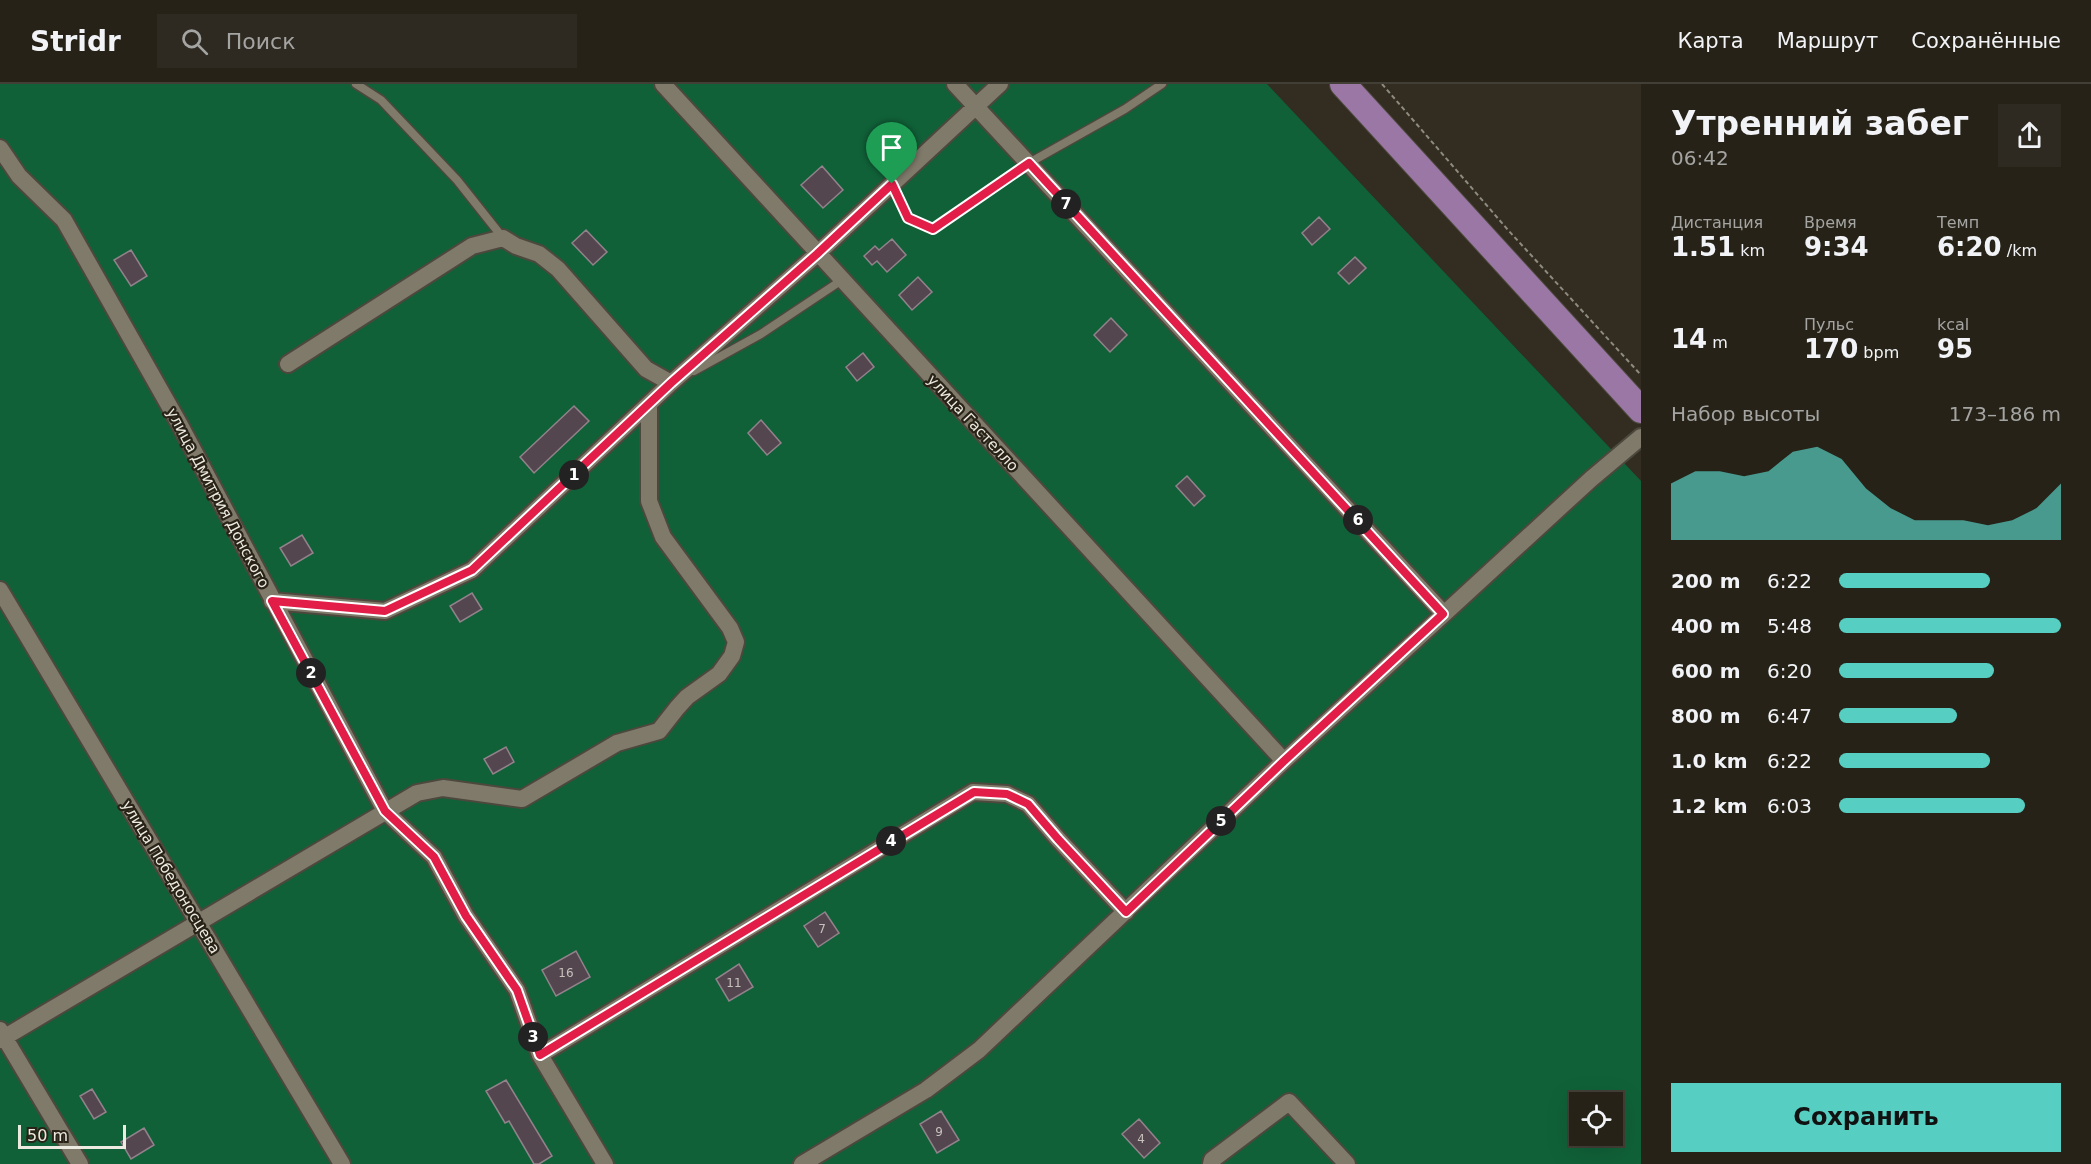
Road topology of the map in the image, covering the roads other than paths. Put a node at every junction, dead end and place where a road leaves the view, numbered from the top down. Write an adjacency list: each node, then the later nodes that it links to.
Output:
1 (356, 84): 11 (lane)
2 (663, 84): 12 (street, улица Гастелло)
3 (955, 84): 7 (street)
4 (1000, 84): 7 (street)
5 (1162, 84): 9 (lane)
6 (1343, 84): 17 (main road)
7 (975, 106): 9 (street); 10 (street)
8 (0, 148): 20 (street, улица Дмитрия Донского)
9 (1029, 163): 10 (lane); 21 (street)
10 (892, 184): 12 (street)
11 (503, 238): 14 (street); 15 (street)
12 (817, 254): 13 (street, улица Гастелло); 15 (street)
13 (842, 280): 15 (lane); 22 (street, улица Гастелло)
14 (288, 364)
15 (671, 383): 16 (street)
16 (649, 406): 20 (street); 23 (street)
17 (1641, 410)
18 (1641, 436): 21 (street)
19 (0, 590): 25 (street, улица Победоносцева)
20 (272, 601): 23 (street, улица Дмитрия Донского)
21 (1443, 614): 22 (street)
22 (1284, 761): 24 (street)
23 (385, 811): 25 (street); 27 (street, улица Дмитрия Донского)
24 (1126, 912): 27 (street); 31 (street)
25 (199, 923): 26 (street); 29 (street, улица Победоносцева)
26 (2, 1036): 28 (street)
27 (540, 1055): 30 (street, улица Дмитрия Донского)
28 (80, 1164)
29 (342, 1164)
30 (605, 1164)
31 (802, 1164)
32 (1211, 1164): 33 (street)
33 (1347, 1164)

